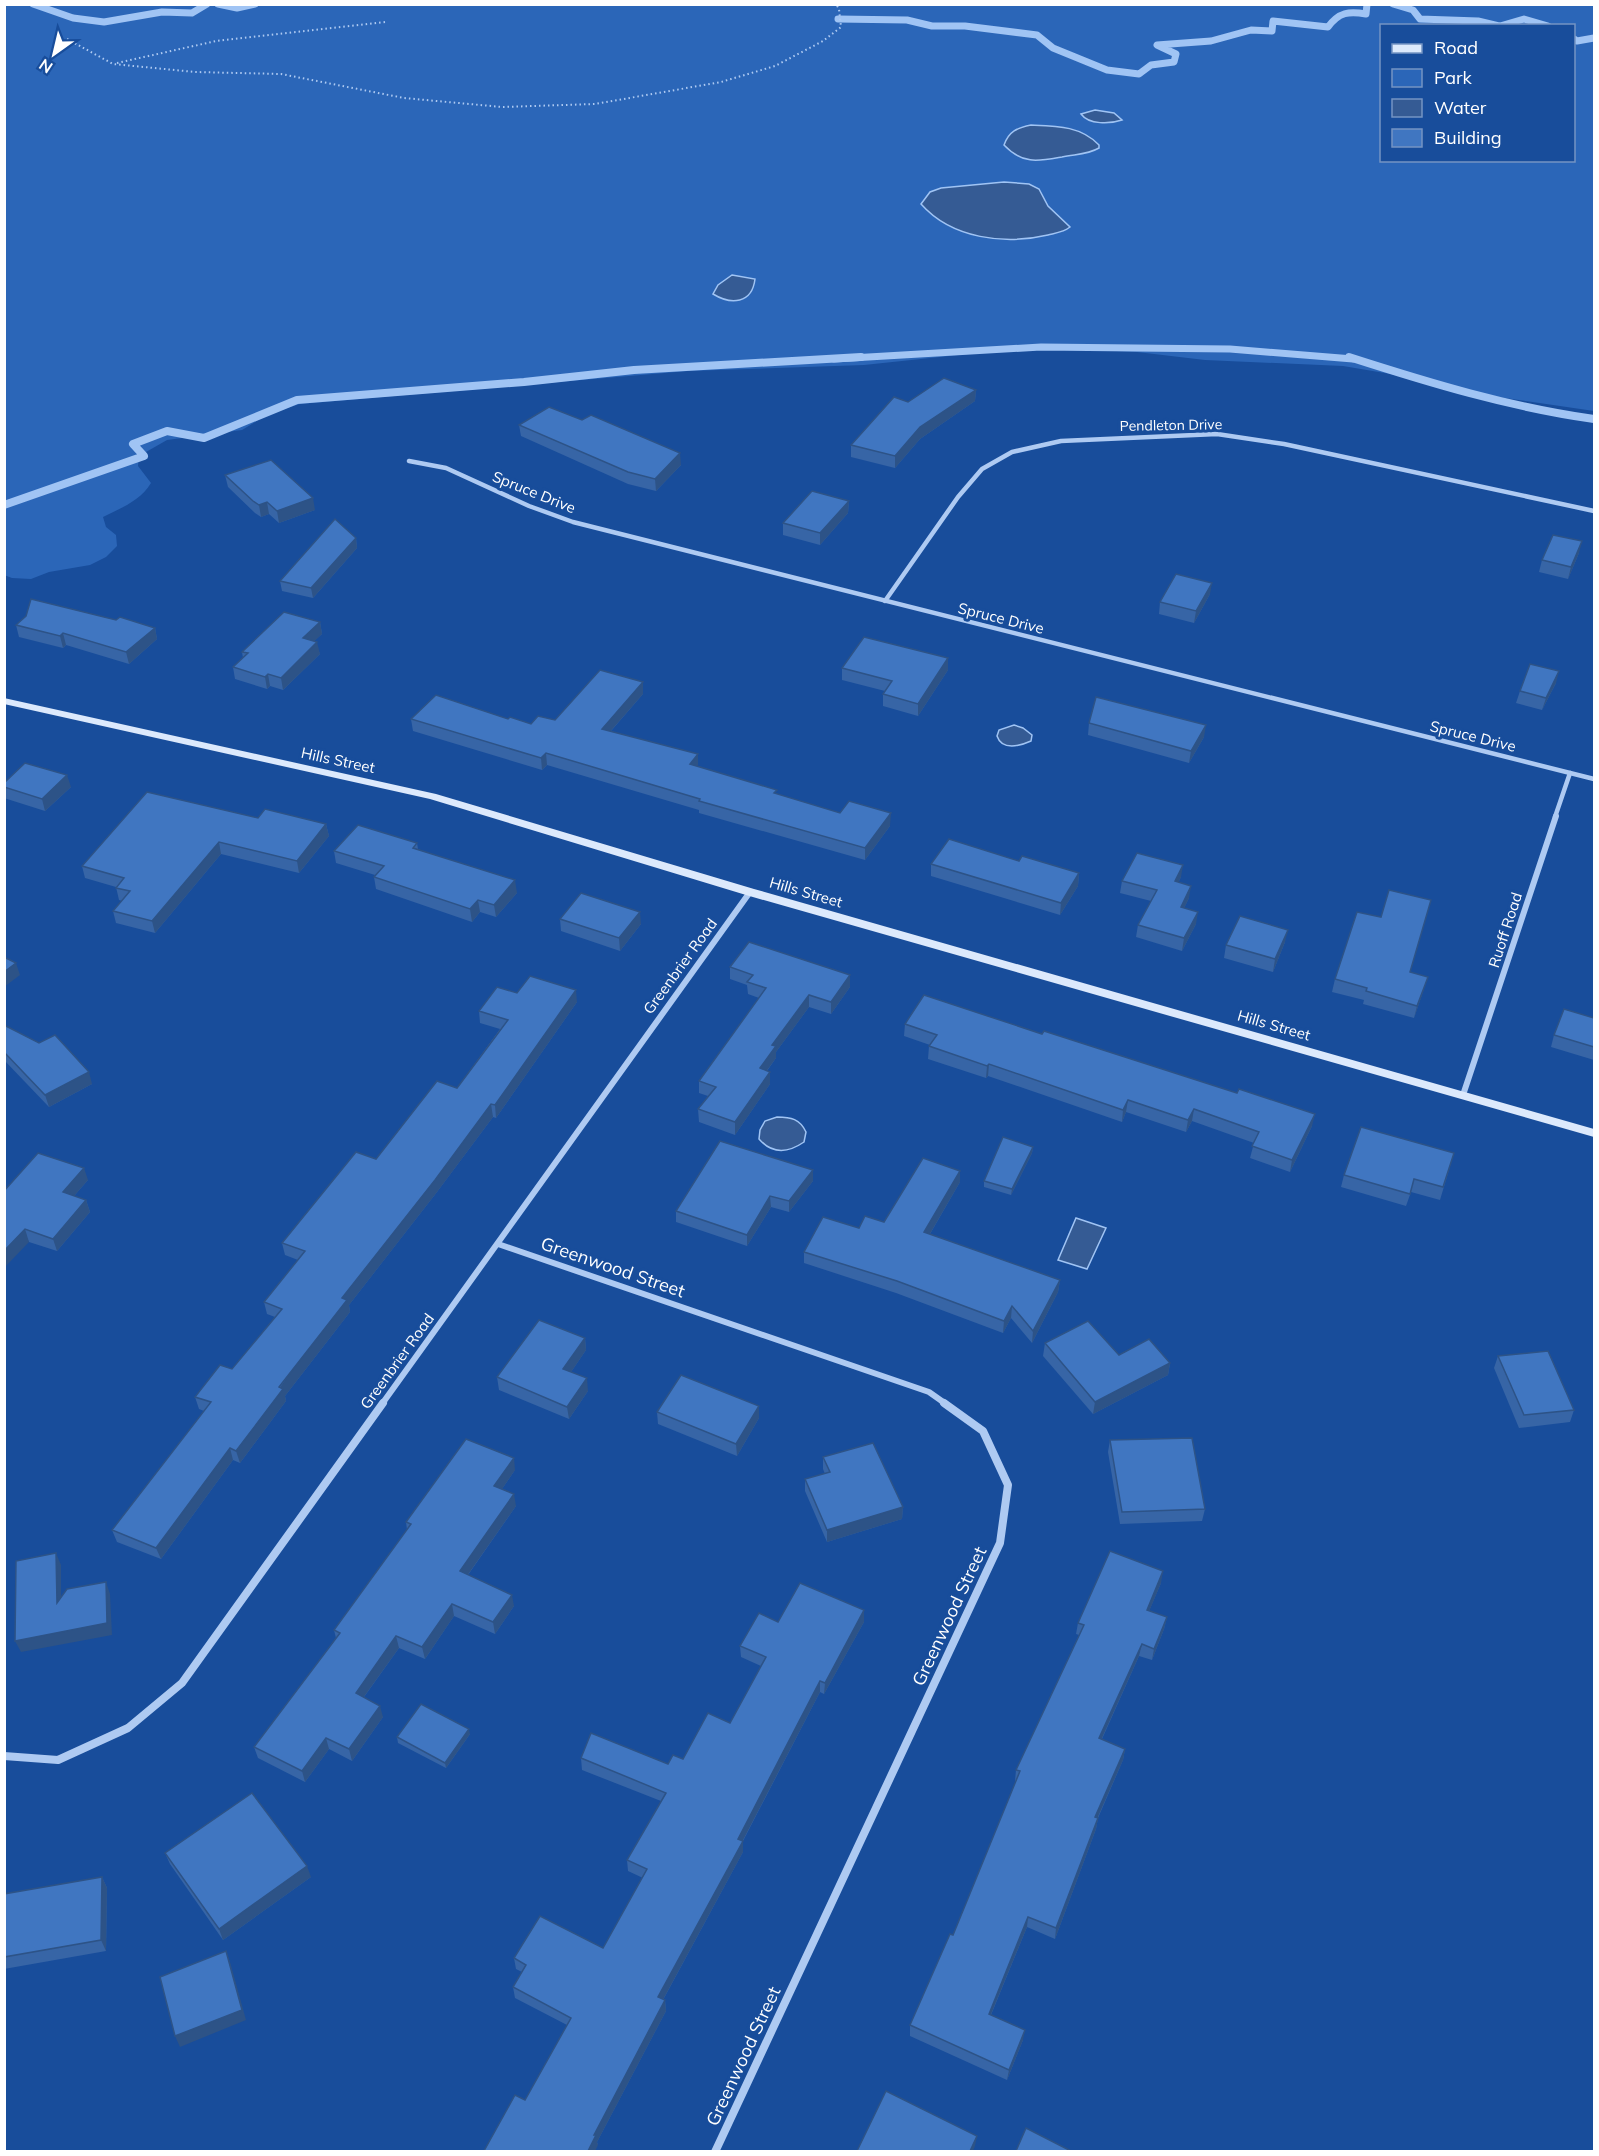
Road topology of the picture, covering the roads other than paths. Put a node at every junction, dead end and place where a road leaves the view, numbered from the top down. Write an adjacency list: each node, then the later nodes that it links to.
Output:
1 (409, 461): 3 (street, Spruce Drive)
2 (1594, 511): 3 (street, Pendleton Drive)
3 (885, 601): 5 (street, Spruce Drive)
4 (4, 701): 7 (street, Hills Street)
5 (1570, 773): 6 (street, Spruce Drive); 8 (street, Ruoff Road)
6 (1594, 779)
7 (750, 892): 8 (street, Hills Street); 10 (street, Greenbrier Road)
8 (1463, 1095): 9 (street, Hills Street)
9 (1594, 1133)
10 (498, 1244): 11 (street, Greenbrier Road); 12 (street, Greenwood Street)
11 (4, 1756)
12 (716, 2151)

